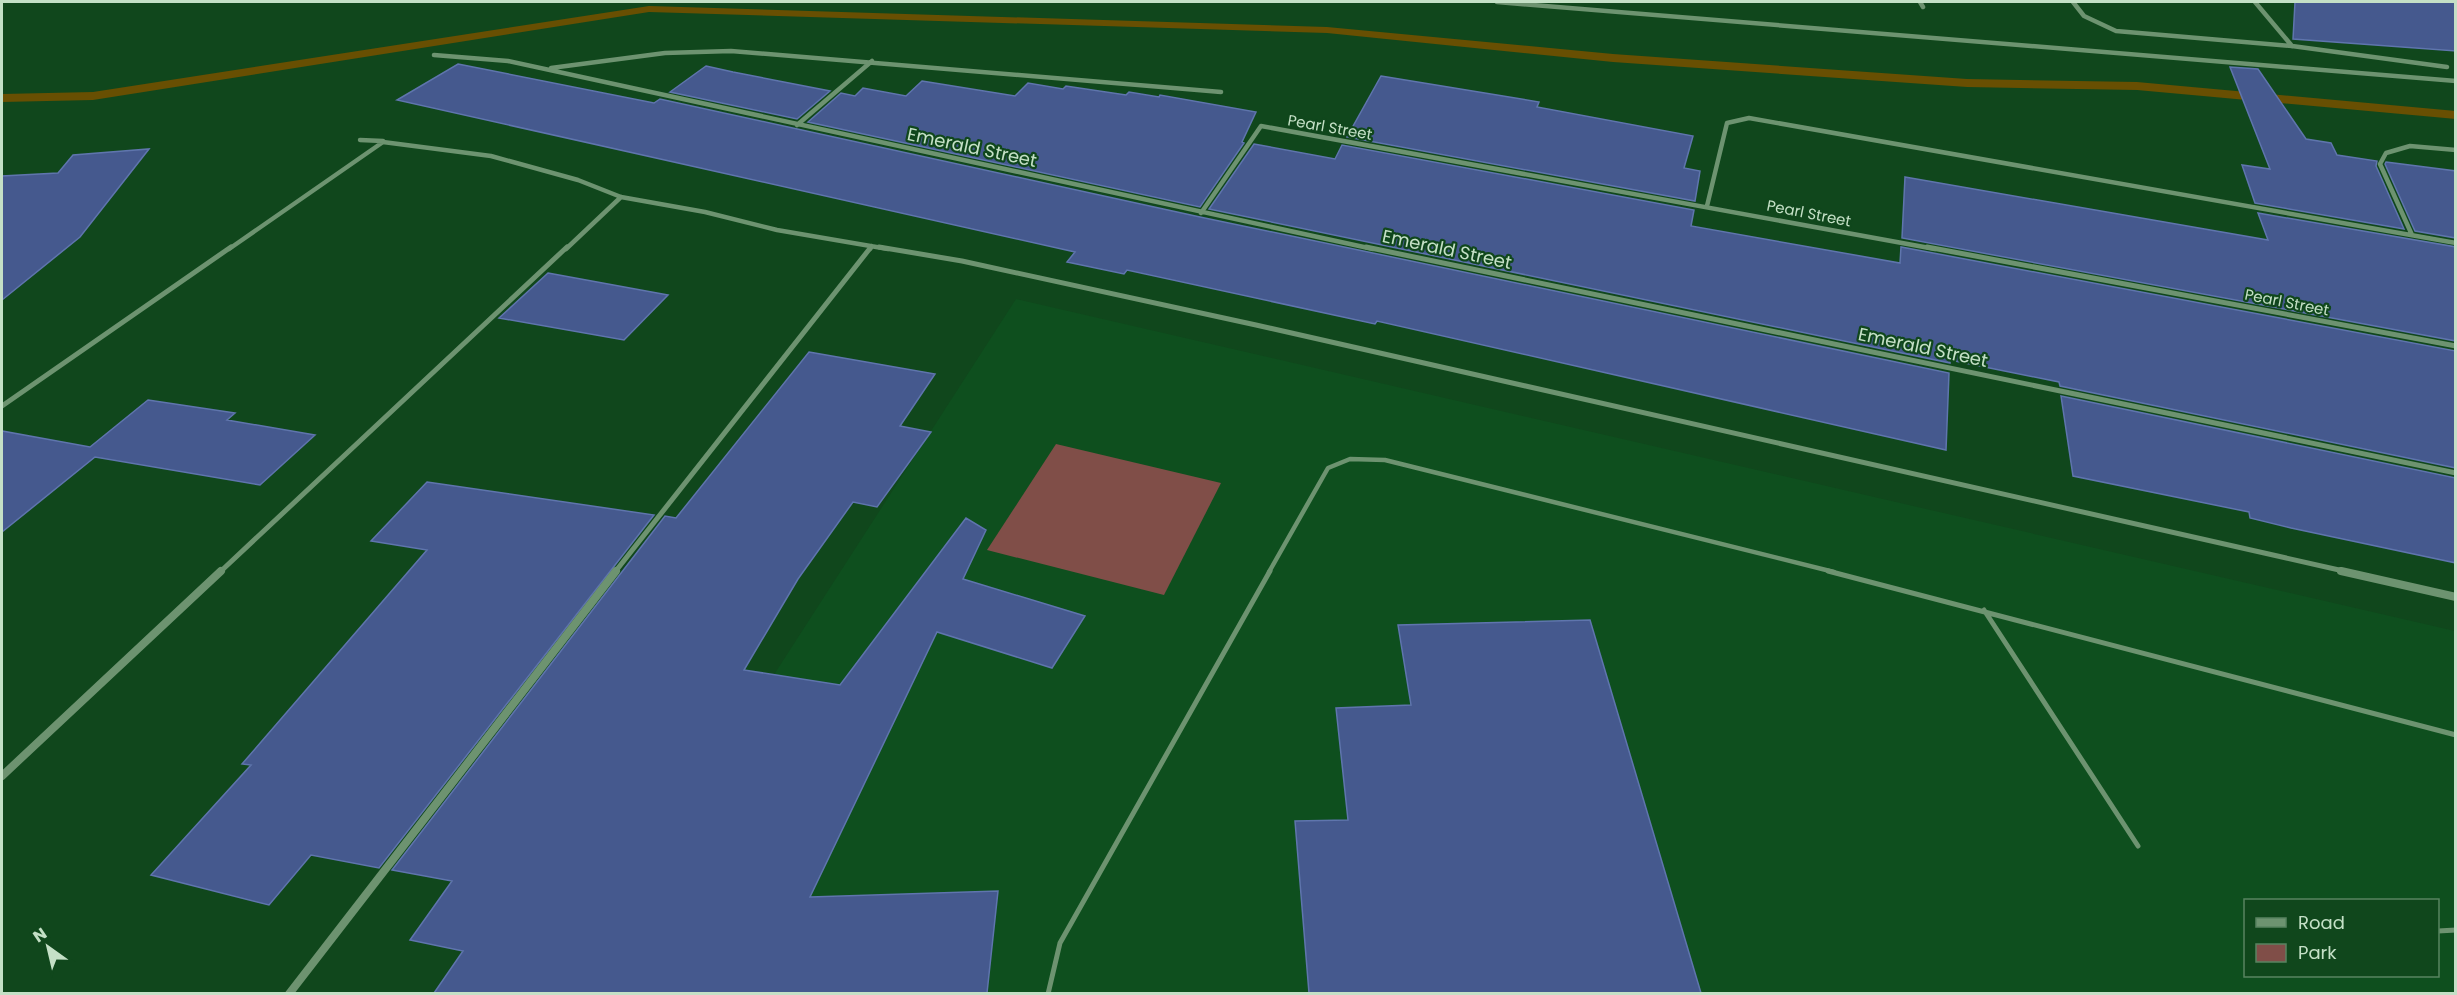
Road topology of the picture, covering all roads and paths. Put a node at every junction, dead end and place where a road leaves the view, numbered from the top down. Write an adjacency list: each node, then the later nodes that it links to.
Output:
1 (1497, 2): 11 (street)
2 (1920, 2): 5 (street)
3 (2073, 2): 6 (street)
4 (2255, 2): 6 (street)
5 (1923, 7)
6 (2292, 46): 9 (street)
7 (434, 55): 10 (street, Emerald Street)
8 (872, 61): 10 (street); 12 (street); 13 (street)
9 (2447, 67)
10 (548, 69): 13 (street, Emerald Street)
11 (2456, 81)
12 (1221, 92)
13 (797, 125): 19 (street, Emerald Street)
14 (360, 140): 15 (street)
15 (383, 142): 17 (street); 24 (street)
16 (2456, 150): 20 (street)
17 (621, 197): 22 (street); 29 (street)
18 (1707, 206): 19 (street, Pearl Street); 20 (street); 23 (street, Pearl Street)
19 (1201, 213): 25 (street, Emerald Street)
20 (2412, 235): 21 (street)
21 (2456, 243)
22 (872, 246): 26 (street); 33 (street)
23 (2456, 346)
24 (2, 406)
25 (2456, 473)
26 (2456, 597)
27 (1984, 610): 28 (lane); 30 (lane); 34 (lane)
28 (2456, 735)
29 (2, 776)
30 (2138, 846)
31 (2456, 930): 32 (lane)
32 (2439, 931)
33 (289, 993)
34 (1048, 993)

